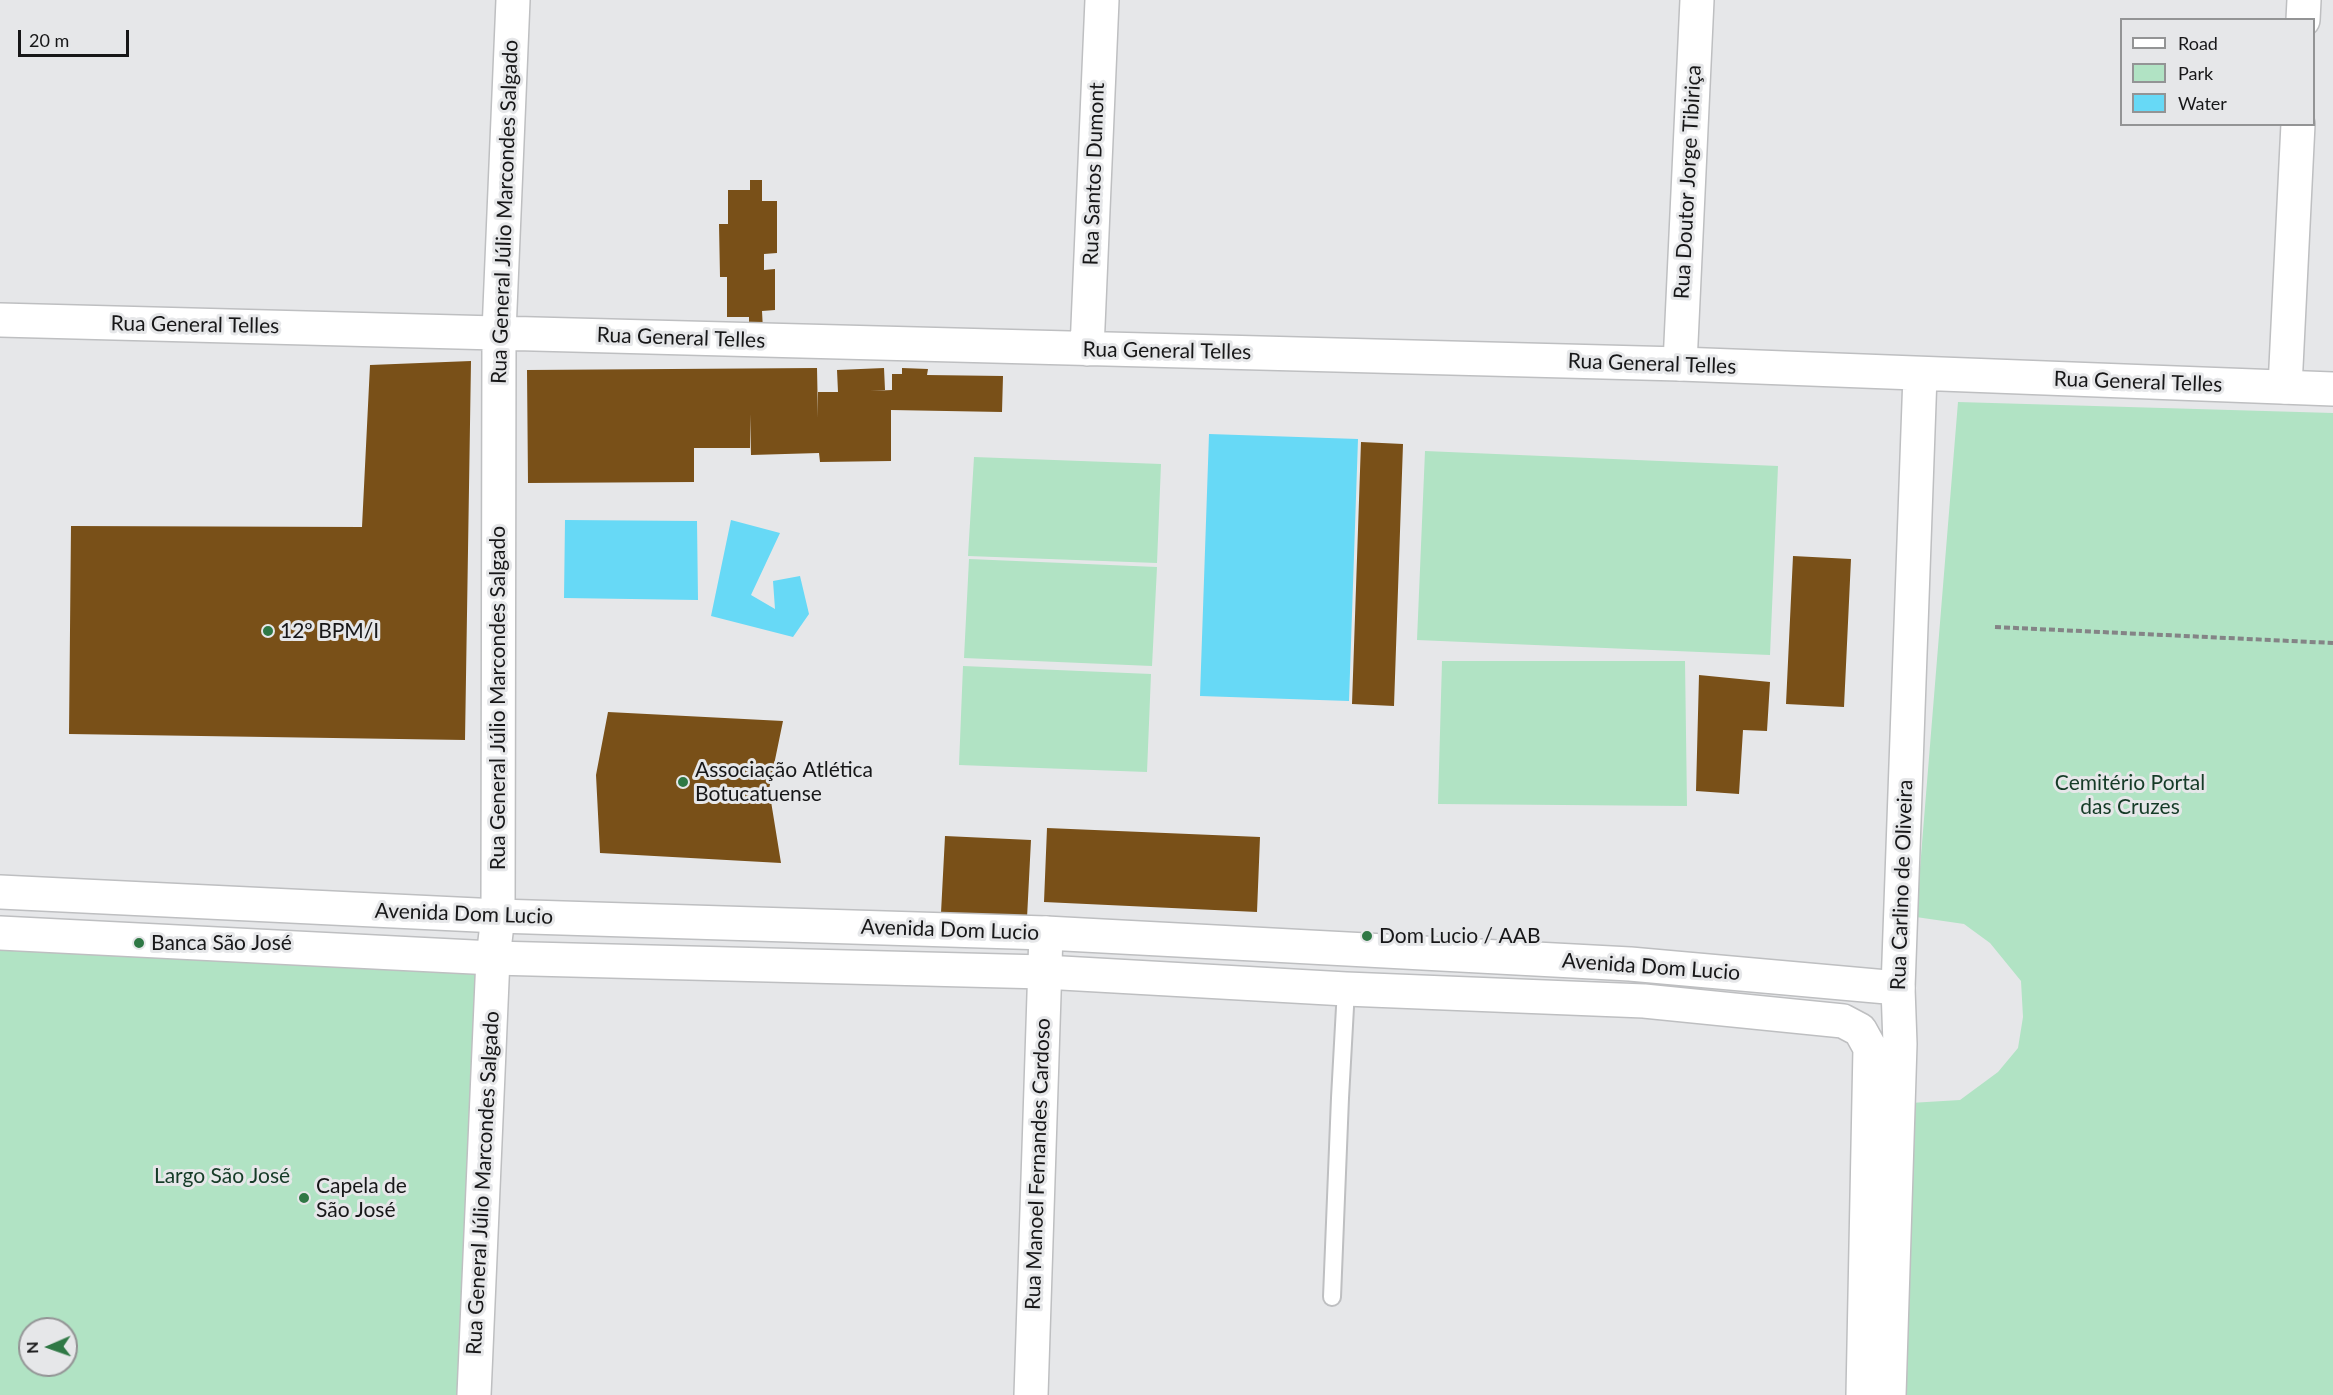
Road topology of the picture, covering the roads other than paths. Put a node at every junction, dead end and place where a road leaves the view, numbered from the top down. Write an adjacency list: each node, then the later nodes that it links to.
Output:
1 (513, 0): 8 (street, Rua General Júlio Marcondes Salgado)
2 (1102, 0): 9 (street, Rua Santos Dumont)
3 (1697, 0): 10 (street, Rua Doutor Jorge Tibiriça)
4 (2304, 0): 5 (street)
5 (2303, 18)
6 (2298, 126): 12 (street)
7 (0, 320): 8 (street, Rua General Telles)
8 (499, 332): 9 (street, Rua General Telles); 15 (street, Rua General Júlio Marcondes Salgado)
9 (1087, 349): 10 (street, Rua General Telles)
10 (1680, 364): 11 (street, Rua General Telles)
11 (1920, 375): 12 (street, Rua General Telles); 21 (street, Rua Carlino de Oliveira)
12 (2285, 387): 13 (street, Rua General Telles)
13 (2333, 389)
14 (0, 892): 15 (street, Avenida Dom Lucio)
15 (498, 916): 17 (street, Avenida Dom Lucio); 18 (street, Rua General Júlio Marcondes Salgado)
16 (0, 933): 18 (street, Avenida Dom Lucio)
17 (1046, 933): 19 (street, Rua Manoel Fernandes Cardoso); 21 (street, Avenida Dom Lucio)
18 (493, 958): 19 (street, Avenida Dom Lucio); 23 (street, Rua General Júlio Marcondes Salgado)
19 (1044, 972): 20 (street, Avenida Dom Lucio); 24 (street, Rua Manoel Fernandes Cardoso)
20 (1346, 988): 22 (lane); 25 (street, Avenida Dom Lucio)
21 (1898, 988): 26 (street, Rua Carlino de Oliveira)
22 (1332, 1297)
23 (474, 1395)
24 (1031, 1395)
25 (1863, 1395)
26 (1889, 1395)

